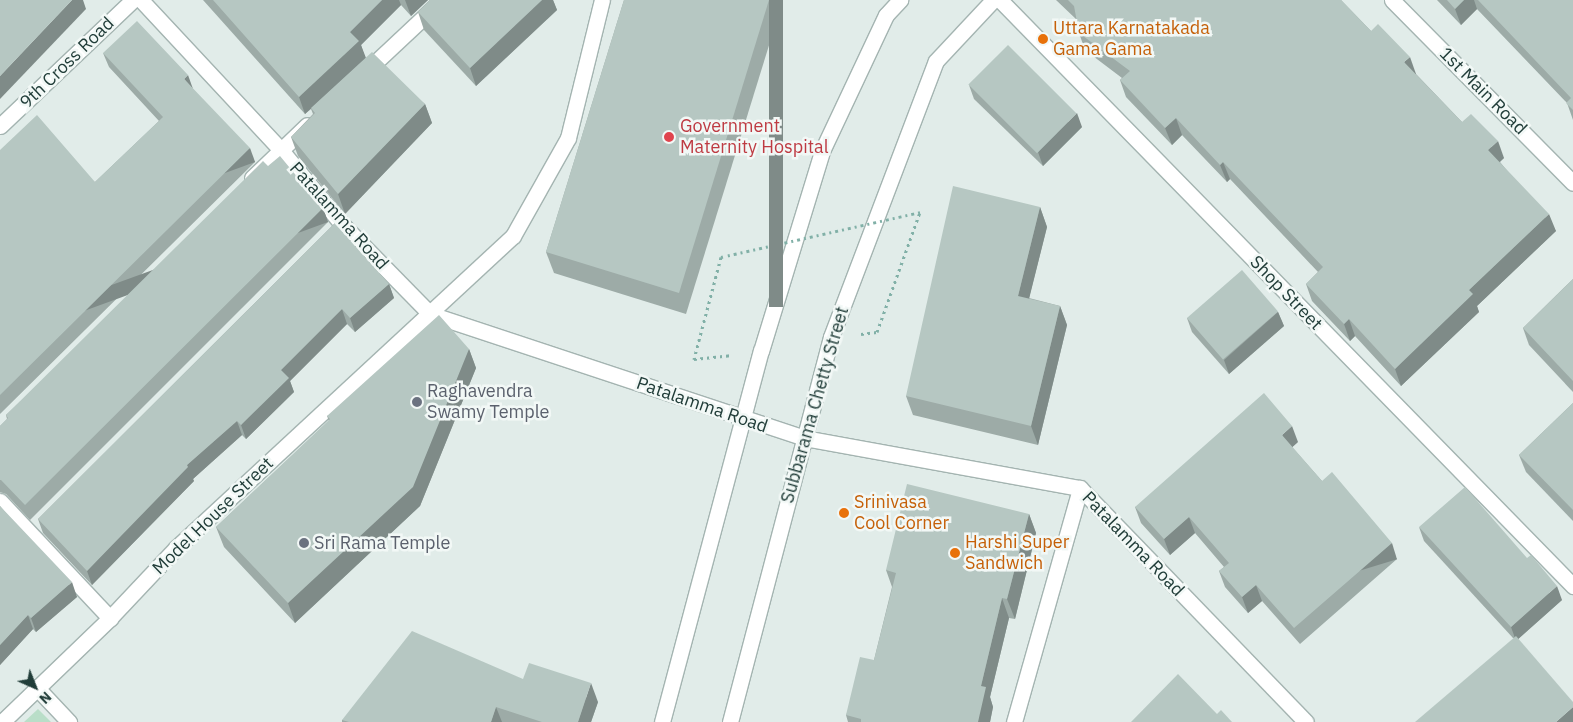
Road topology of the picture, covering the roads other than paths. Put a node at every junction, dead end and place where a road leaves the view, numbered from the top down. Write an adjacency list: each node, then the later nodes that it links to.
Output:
1 (133, 0): 11 (street, 9th Cross Road)
2 (141, 0): 12 (street, Patalamma Road)
3 (442, 0): 9 (street)
4 (602, 0): 15 (street, Model House Street)
5 (900, 0): 16 (street)
6 (993, 0): 17 (street, Subbarama Chetty Street)
7 (1000, 0): 20 (street, Shop Street)
8 (1392, 0): 13 (street, 1st Main Road)
9 (351, 85)
10 (316, 118): 12 (street)
11 (0, 126)
12 (281, 150): 14 (street); 15 (street, Patalamma Road)
13 (1573, 183)
14 (238, 192)
15 (430, 314): 16 (street, Patalamma Road); 21 (street, Model House Street)
16 (742, 420): 17 (street, Patalamma Road); 25 (street)
17 (804, 438): 18 (street, Patalamma Road); 26 (street, Subbarama Chetty Street)
18 (1080, 488): 27 (street); 28 (street, Patalamma Road)
19 (0, 501): 21 (street)
20 (1573, 586)
21 (110, 618): 22 (street, Model House Street)
22 (37, 688): 23 (street, Model House Street); 24 (street)
23 (2, 722)
24 (68, 722)
25 (662, 722)
26 (730, 722)
27 (1014, 722)
28 (1306, 722)

